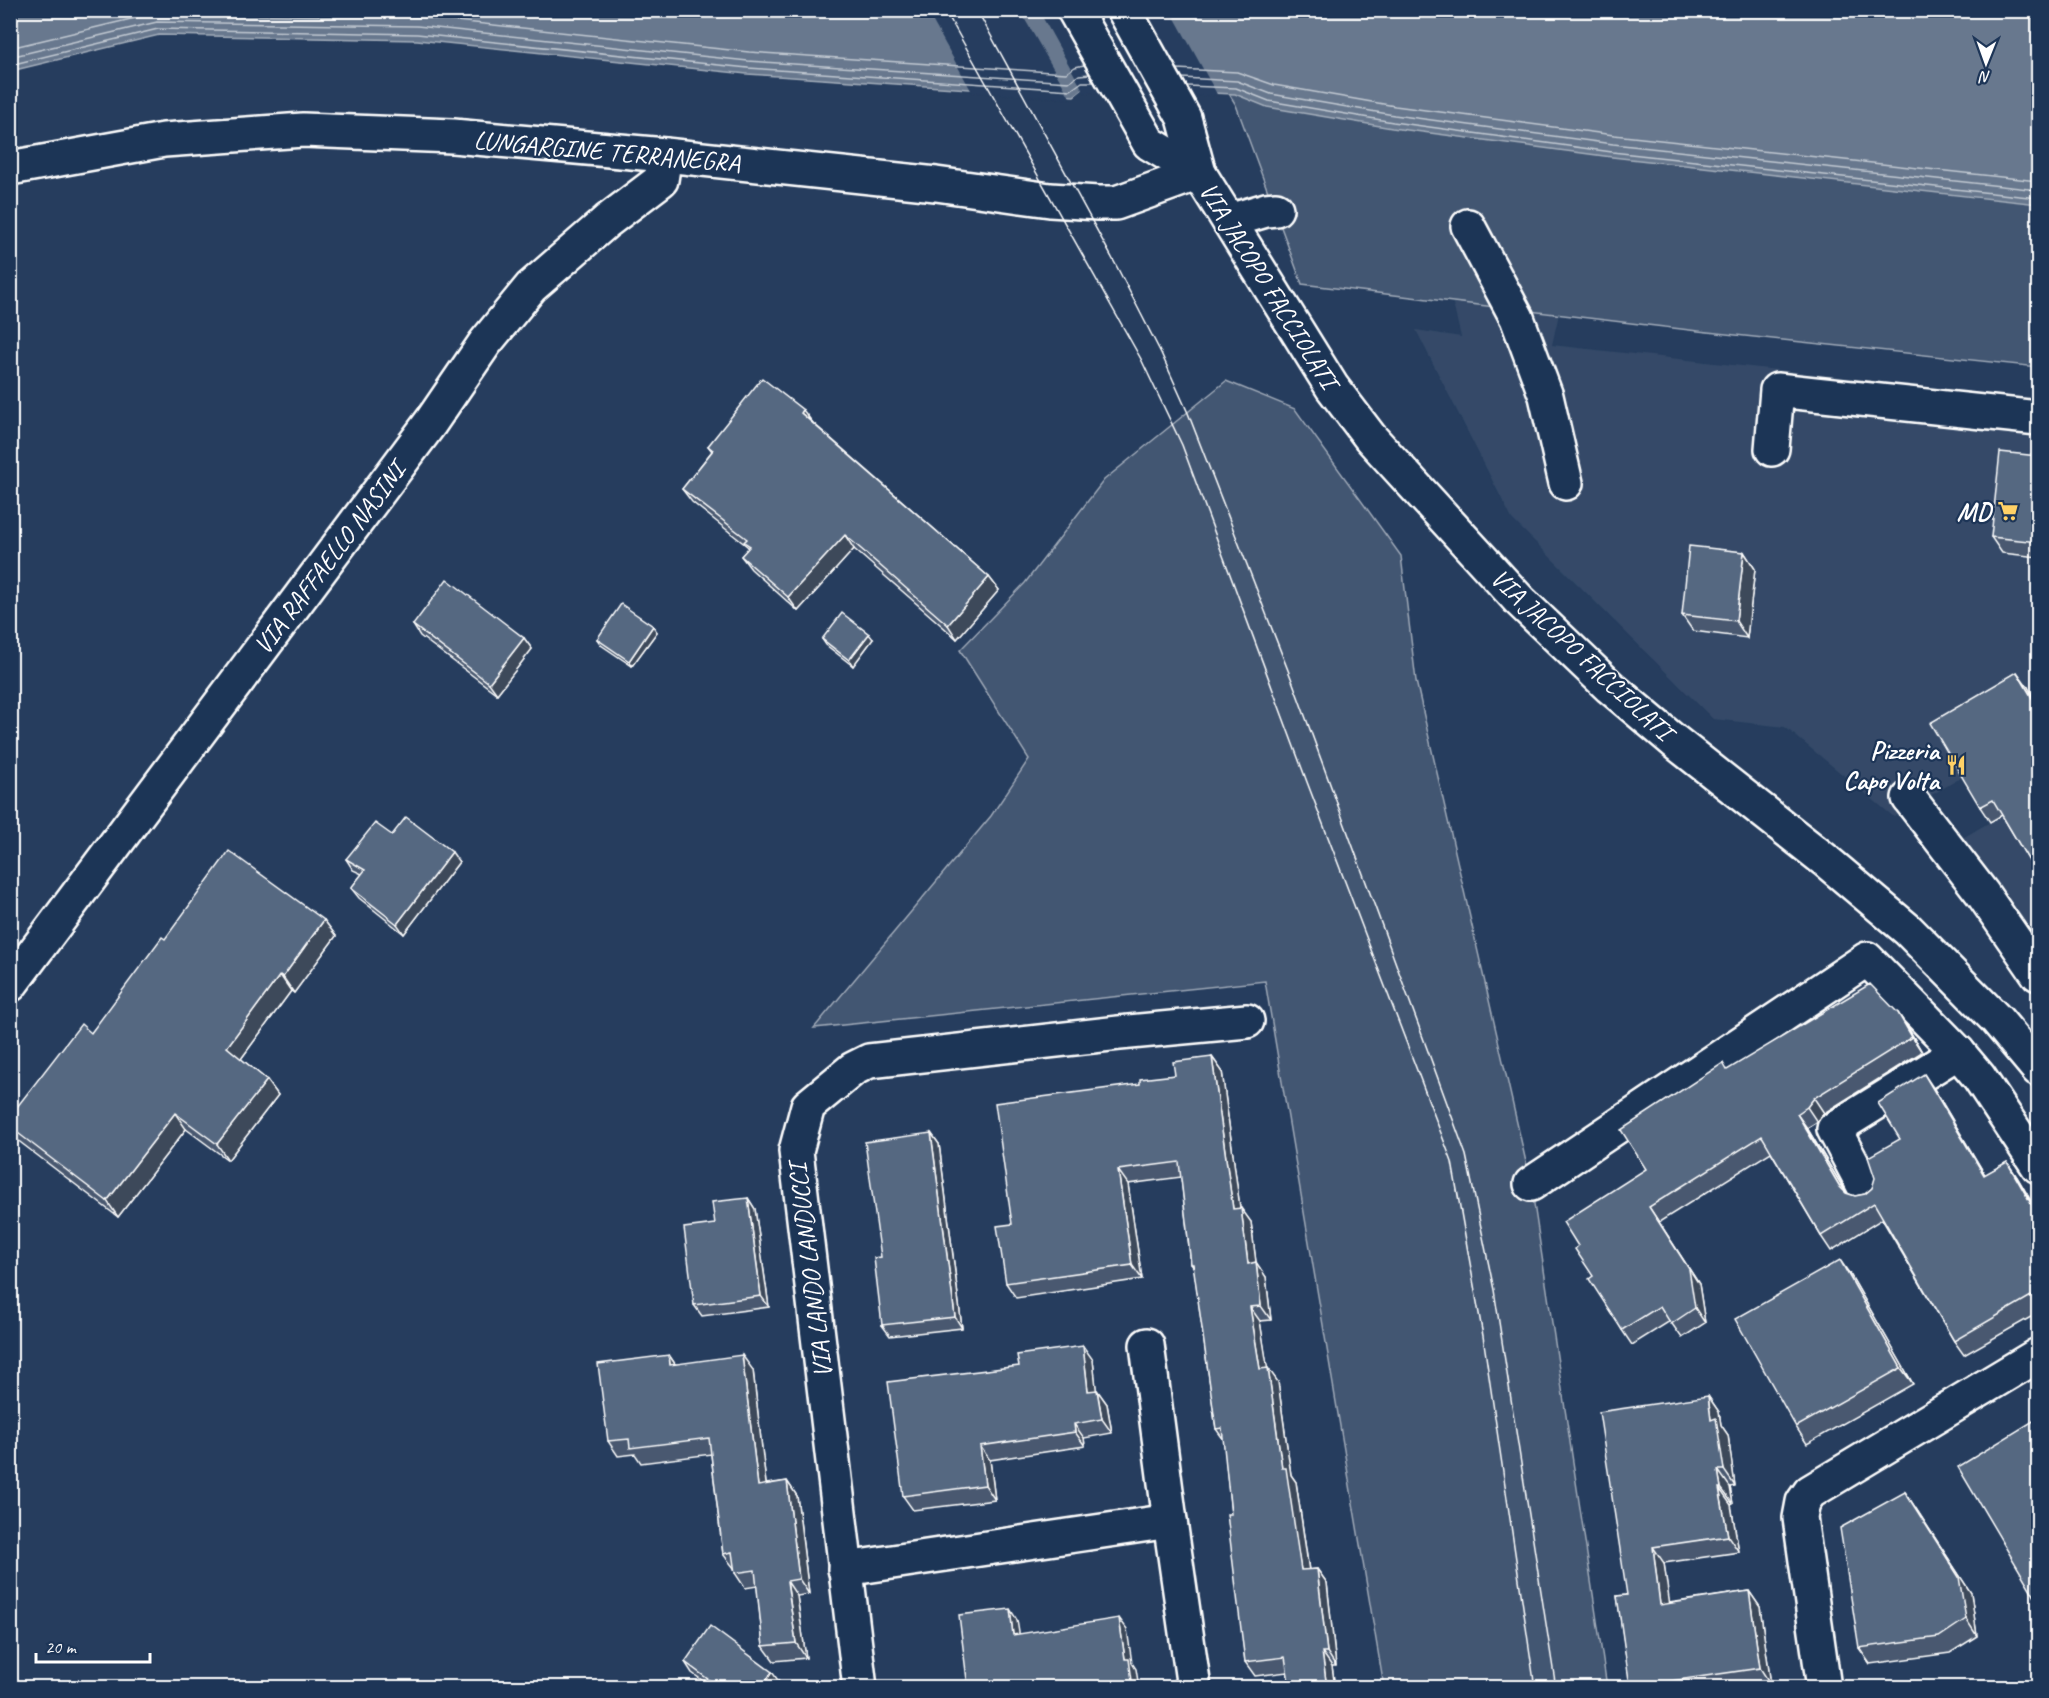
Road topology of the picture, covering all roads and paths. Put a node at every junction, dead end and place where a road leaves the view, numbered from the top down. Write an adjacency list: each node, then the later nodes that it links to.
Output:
1 (1074, 10): 5 (street)
2 (1124, 10): 5 (street)
3 (665, 155): 4 (street, LUNGARGINE TERRANEGRA); 5 (street, LUNGARGINE TERRANEGRA); 14 (street, VIA RAFFAELLO NASINI)
4 (10, 168)
5 (1199, 173): 7 (street, VIA JACOPO FACCIOLATI)
6 (1276, 209): 7 (street)
7 (1229, 221): 17 (street, VIA JACOPO FACCIOLATI)
8 (1468, 226): 11 (street)
9 (2038, 418): 10 (street)
10 (1772, 450)
11 (1566, 483)
12 (1909, 798): 13 (street)
13 (2038, 974)
14 (10, 985)
15 (1247, 1021): 24 (street, VIA LANDO LANDUCCI)
16 (1958, 1052): 18 (street); 19 (street); 20 (street)
17 (2038, 1069)
18 (2038, 1166)
19 (1531, 1184)
20 (1867, 1192)
21 (1147, 1345): 23 (street)
22 (2038, 1355): 27 (street)
23 (1170, 1521): 24 (street); 26 (street)
24 (844, 1569): 25 (street, VIA LANDO LANDUCCI)
25 (860, 1688)
26 (1194, 1688)
27 (1824, 1688)

